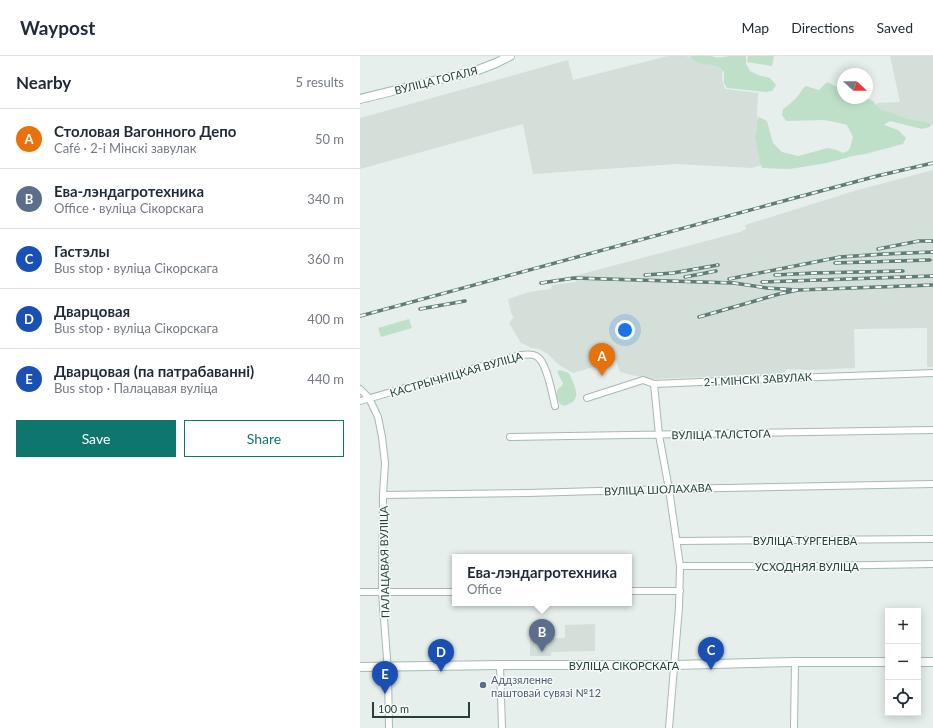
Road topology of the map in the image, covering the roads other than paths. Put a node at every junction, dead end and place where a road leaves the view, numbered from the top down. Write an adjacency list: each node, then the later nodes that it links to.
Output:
1 (510, 56): 2 (street, ВУЛІЦА ГОГАЛЯ)
2 (360, 99)
3 (933, 372): 4 (street, 2-І МІНСКІ ЗАВУЛАК)
4 (654, 384): 7 (street, 2-І МІНСКІ ЗАВУЛАК); 11 (street)
5 (360, 390): 6 (street)
6 (369, 398): 8 (street, КАСТРЫЧНІЦКАЯ ВУЛІЦА); 9 (street, КАСТРЫЧНІЦКАЯ ВУЛІЦА); 15 (street, ПАЛАЦАВАЯ ВУЛІЦА)
7 (587, 398)
8 (360, 401)
9 (555, 406)
10 (933, 430): 11 (street, ВУЛІЦА ТАЛСТОГА)
11 (659, 435): 12 (street, ВУЛІЦА ТАЛСТОГА); 14 (street)
12 (510, 437)
13 (933, 484): 14 (street, ВУЛІЦА ШОЛАХАВА)
14 (668, 488): 15 (street, ВУЛІЦА ШОЛАХАВА); 17 (street)
15 (383, 495): 23 (street, ПАЛАЦАВАЯ ВУЛІЦА)
16 (933, 540): 17 (street, ВУЛІЦА ТУРГЕНЕВА)
17 (677, 541): 19 (street)
18 (933, 564): 19 (street, УСХОДНЯЯ ВУЛІЦА)
19 (680, 566): 21 (street)
20 (632, 591): 21 (street)
21 (680, 591): 30 (street)
22 (360, 592): 23 (street)
23 (382, 592): 24 (street); 32 (street, ПАЛАЦАВАЯ ВУЛІЦА)
24 (452, 592)
25 (795, 662): 26 (street, ВУЛІЦА СІКОРСКАГА); 30 (street, ВУЛІЦА СІКОРСКАГА); 36 (street)
26 (885, 662)
27 (921, 662): 28 (street)
28 (933, 662)
29 (500, 665): 30 (street, ВУЛІЦА СІКОРСКАГА); 32 (street, ВУЛІЦА СІКОРСКАГА); 34 (street)
30 (674, 665): 35 (street)
31 (360, 667): 32 (street, ВУЛІЦА СІКОРСКАГА)
32 (388, 670): 33 (street, ПАЛАЦАВАЯ ВУЛІЦА)
33 (389, 728)
34 (502, 728)
35 (669, 728)
36 (794, 728)

